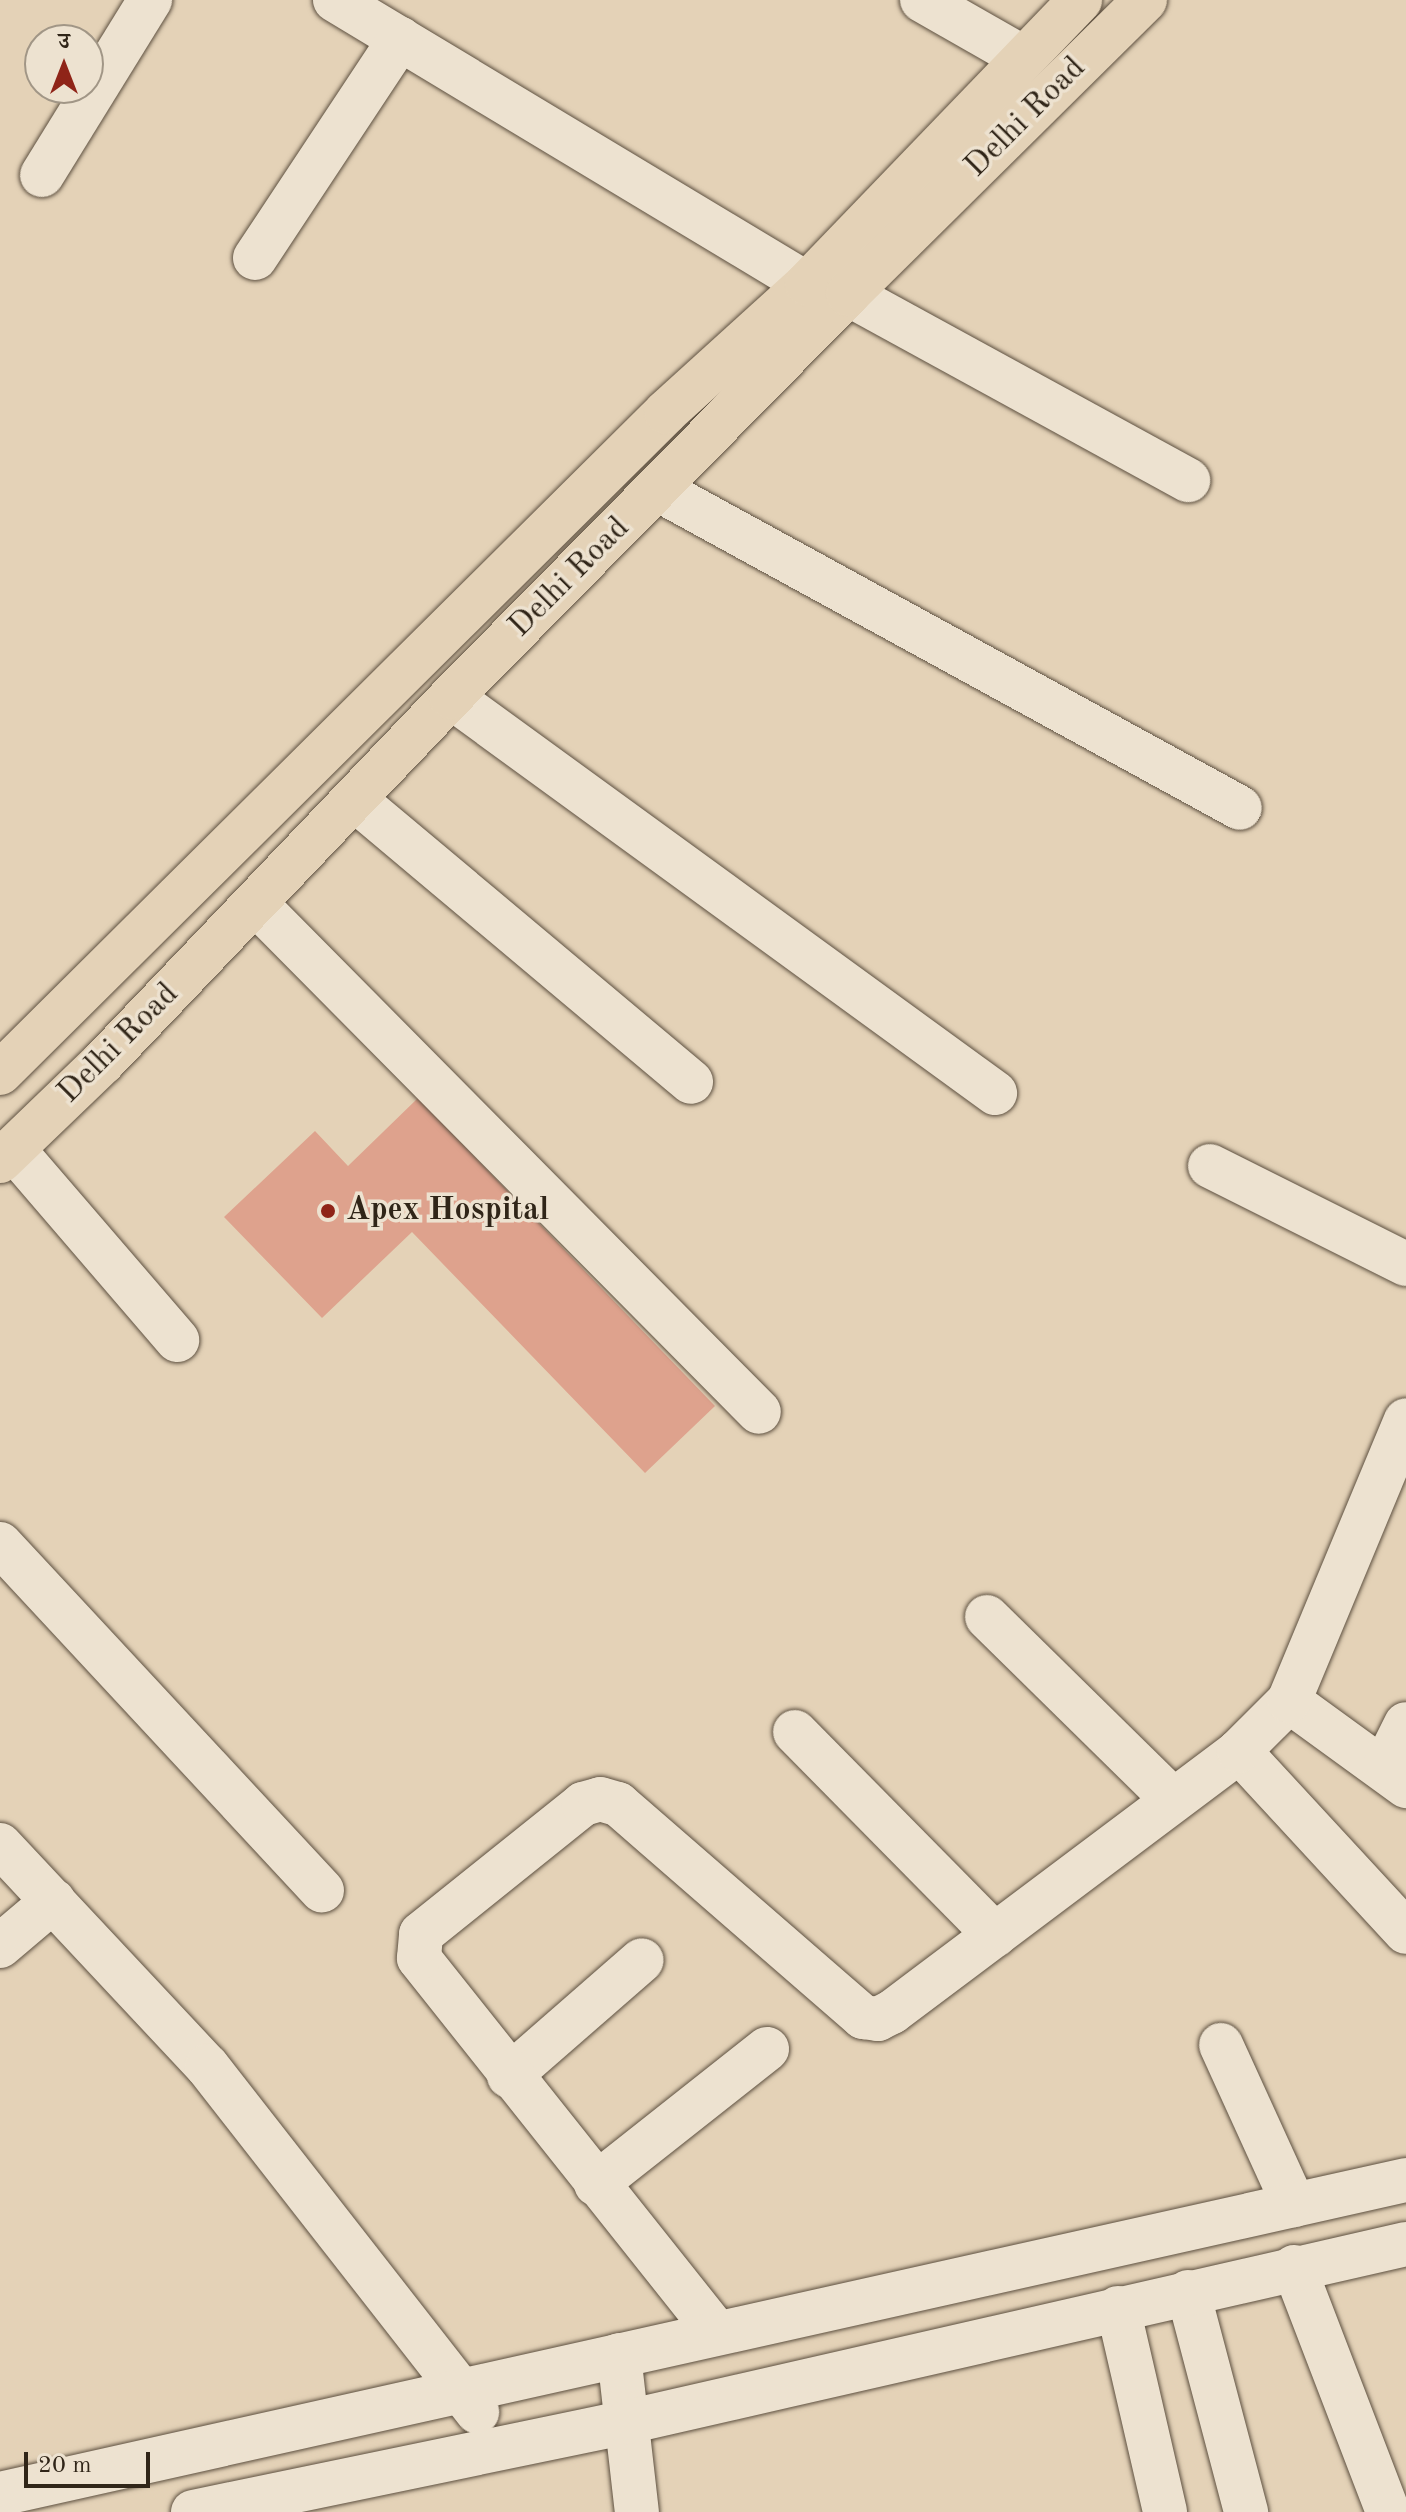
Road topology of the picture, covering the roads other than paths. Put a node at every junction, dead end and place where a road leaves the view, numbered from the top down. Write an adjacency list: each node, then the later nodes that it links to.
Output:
1 (150, 0): 8 (street)
2 (335, 0): 6 (street)
3 (922, 0): 7 (street)
4 (1080, 0): 7 (main road)
5 (1145, 0): 10 (main road, Delhi Road)
6 (400, 39): 9 (street); 10 (street)
7 (1022, 57): 10 (main road)
8 (42, 175)
9 (255, 258)
10 (827, 289): 11 (street); 12 (main road, Delhi Road); 17 (main road)
11 (1188, 480)
12 (659, 490): 13 (main road, Delhi Road); 15 (street)
13 (451, 697): 14 (main road, Delhi Road); 19 (street)
14 (354, 799): 16 (main road, Delhi Road); 18 (street)
15 (1240, 808)
16 (255, 903): 20 (main road, Delhi Road); 24 (street)
17 (0, 1073)
18 (691, 1082)
19 (995, 1093)
20 (6, 1155): 23 (street)
21 (1210, 1166): 22 (street)
22 (1406, 1264)
23 (177, 1340)
24 (759, 1412)
25 (1406, 1420): 28 (street)
26 (0, 1544): 35 (street)
27 (987, 1617): 33 (street)
28 (1289, 1701): 31 (street); 32 (street)
29 (1406, 1724): 32 (street)
30 (795, 1732): 38 (street)
31 (1239, 1751): 33 (street); 37 (street)
32 (1395, 1777)
33 (1173, 1800): 38 (street)
34 (0, 1845): 36 (street)
35 (322, 1890)
36 (53, 1901): 39 (street); 53 (street)
37 (1406, 1932)
38 (995, 1935): 43 (street)
39 (0, 1946)
40 (642, 1960): 43 (street)
41 (1221, 2045): 46 (street)
42 (767, 2049): 45 (street)
43 (509, 2076): 45 (street)
44 (1406, 2180): 46 (street)
45 (596, 2184): 51 (street)
46 (1294, 2205): 51 (street)
47 (1406, 2244): 48 (street)
48 (1294, 2267): 49 (street); 61 (street)
49 (1188, 2292): 50 (street); 60 (street)
50 (1118, 2308): 54 (street); 59 (street)
51 (717, 2333): 52 (street)
52 (619, 2355): 53 (street); 54 (street)
53 (461, 2391): 55 (street); 56 (street)
54 (627, 2422): 55 (street); 58 (street)
55 (503, 2448): 57 (street)
56 (0, 2494)
57 (193, 2512)
58 (637, 2512)
59 (1165, 2512)
60 (1246, 2512)
61 (1388, 2512)

